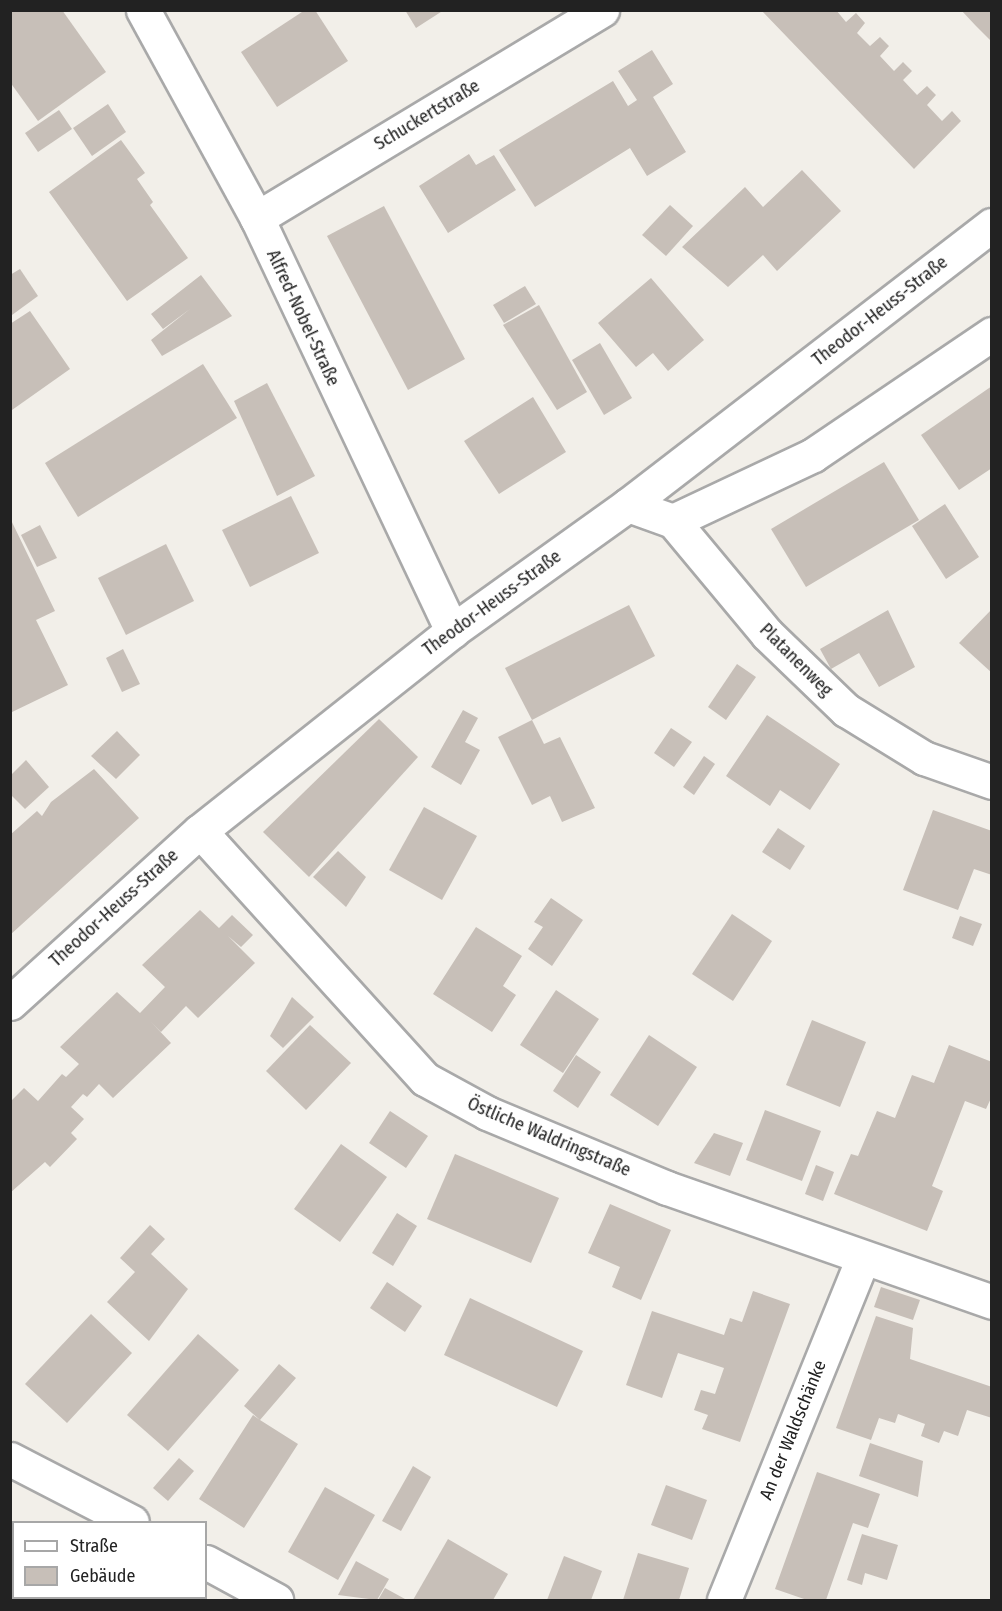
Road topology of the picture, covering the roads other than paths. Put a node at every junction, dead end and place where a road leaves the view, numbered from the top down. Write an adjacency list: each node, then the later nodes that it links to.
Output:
1 (143, 10): 3 (street, Alfred-Nobel-Straße)
2 (599, 11): 3 (street, Schuckertstraße)
3 (257, 218): 8 (street, Alfred-Nobel-Straße)
4 (992, 225): 6 (street, Theodor-Heuss-Straße)
5 (992, 334): 7 (street)
6 (628, 505): 7 (street); 8 (street, Theodor-Heuss-Straße)
7 (673, 521): 9 (street, Platanenweg)
8 (452, 631): 10 (street, Theodor-Heuss-Straße)
9 (992, 782)
10 (200, 831): 11 (street, Theodor-Heuss-Straße); 12 (street, Östliche Waldringstraße)
11 (10, 1003)
12 (862, 1260): 13 (street, Östliche Waldringstraße); 18 (street, An der Waldschänke)
13 (992, 1302)
14 (10, 1460): 15 (street)
15 (129, 1521)
16 (207, 1563): 17 (street)
17 (276, 1600)
18 (724, 1600)

